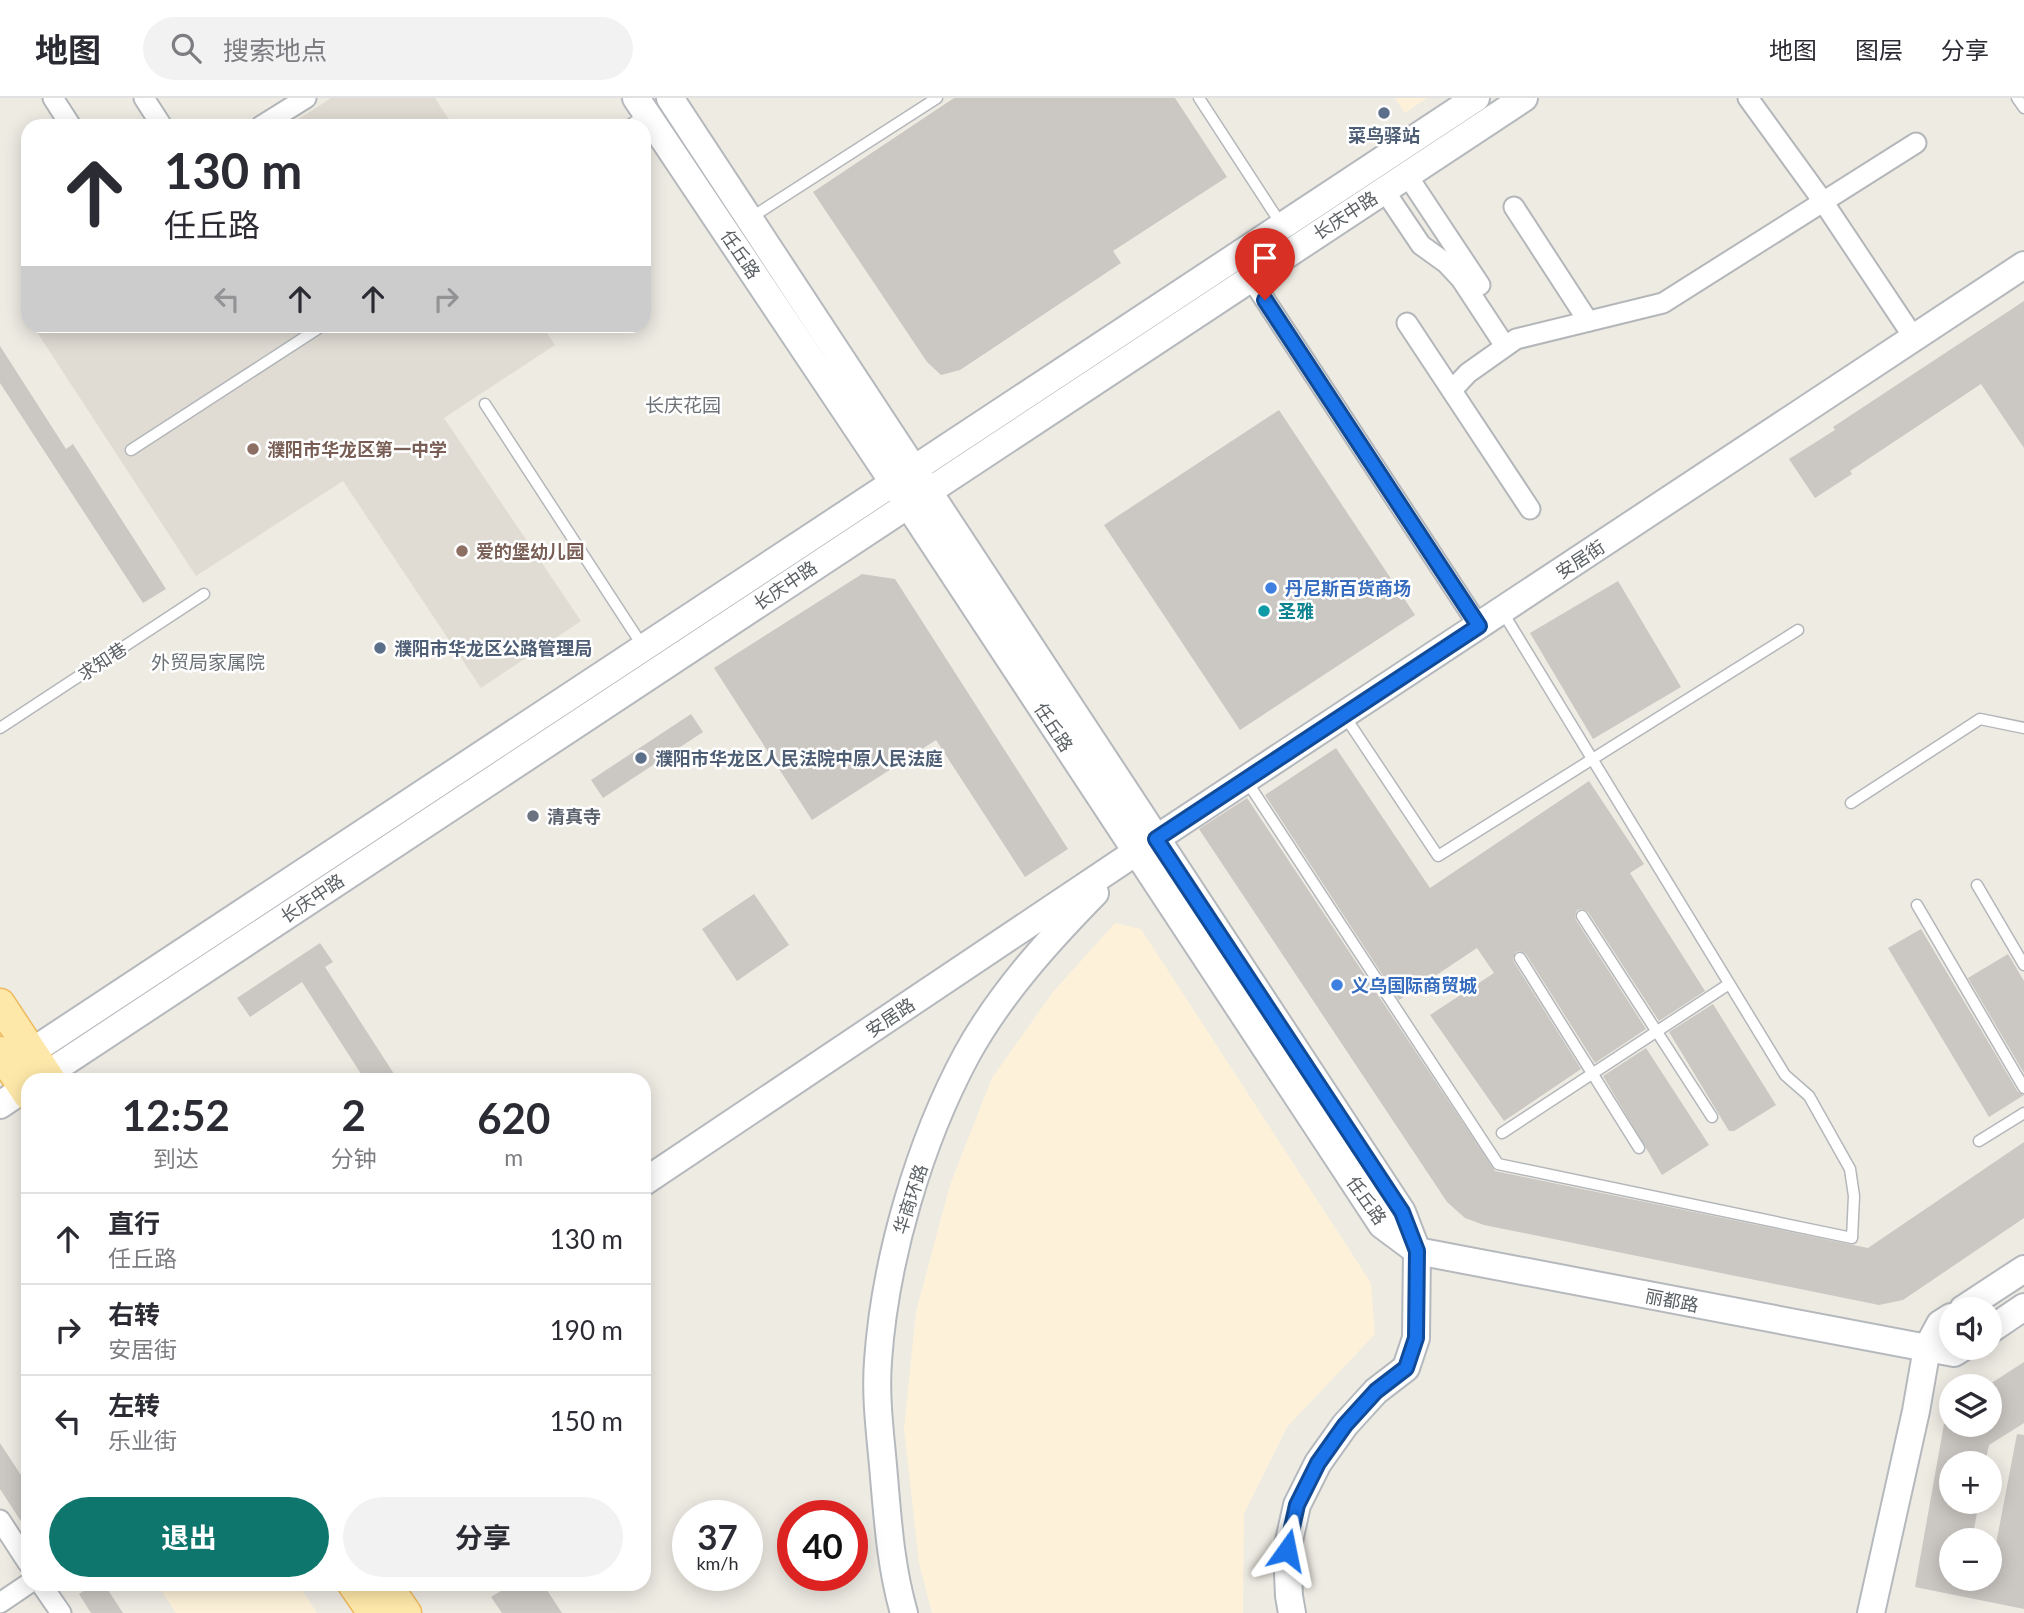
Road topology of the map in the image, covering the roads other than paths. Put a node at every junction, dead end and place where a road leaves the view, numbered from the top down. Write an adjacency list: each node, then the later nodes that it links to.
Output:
1 (53, 98): 12 (street)
2 (144, 98): 13 (street)
3 (306, 98): 14 (street)
4 (670, 98): 21 (street, 任丘路)
5 (937, 98): 21 (lane)
6 (1199, 98): 22 (lane)
7 (1476, 98): 22 (street, 长庆中路)
8 (1524, 98): 17 (street, 长庆中路)
9 (1748, 98): 19 (street)
10 (2017, 98): 11 (lane)
11 (2024, 108)
12 (66, 119)
13 (158, 119)
14 (272, 119)
15 (651, 133): 33 (street, 任丘路)
16 (1916, 143): 19 (street)
17 (1407, 175): 18 (street, 长庆中路); 29 (street)
18 (1384, 190): 24 (street, 长庆中路); 29 (street)
19 (1822, 201): 25 (street); 28 (street)
20 (1514, 207): 25 (street)
21 (748, 220): 34 (street, 任丘路)
22 (1282, 226): 34 (street, 长庆中路)
23 (2024, 265): 28 (street, 安居街)
24 (1250, 277): 34 (street, 长庆中路); 38 (street)
25 (1588, 321): 29 (street)
26 (1407, 323): 30 (street)
27 (311, 333): 32 (lane)
28 (1914, 338): 37 (street, 安居街)
29 (1510, 342): 30 (street)
30 (1452, 390): 35 (street)
31 (485, 404): 40 (lane)
32 (131, 450)
33 (893, 482): 34 (street, 任丘路); 40 (street, 长庆中路)
34 (917, 487): 47 (street, 任丘路); 58 (street, 长庆中路)
35 (1530, 509)
36 (204, 594): 42 (lane, 求知巷)
37 (1502, 611): 38 (street, 安居街); 44 (lane)
38 (1479, 626): 41 (street, 安居街)
39 (1798, 630): 44 (lane)
40 (644, 648): 57 (street, 长庆中路)
41 (1344, 715): 44 (lane); 45 (street, 安居街)
42 (0, 728)
43 (2024, 728): 46 (lane)
44 (1592, 759): 53 (lane)
45 (1245, 780): 47 (street, 安居街); 53 (lane)
46 (1851, 803)
47 (1146, 846): 68 (street, 安居路); 69 (street, 任丘路); 88 (street, 华商环路)
48 (1977, 885): 52 (lane)
49 (1917, 905): 61 (lane)
50 (1582, 916): 55 (lane)
51 (1520, 958): 59 (lane)
52 (2024, 965)
53 (1729, 984): 55 (lane)
54 (0, 1004): 56 (main road)
55 (1657, 1031): 59 (lane); 64 (lane)
56 (26, 1073)
57 (27, 1073)
58 (28, 1073)
59 (1593, 1074): 65 (lane); 67 (lane)
60 (21, 1080): 62 (street)
61 (2024, 1088)
62 (0, 1105)
63 (2024, 1113): 66 (lane)
64 (1712, 1117)
65 (1502, 1133)
66 (1979, 1141)
67 (1639, 1148)
68 (651, 1177)
69 (1417, 1251): 75 (street, 丽都路); 89 (street)
70 (2024, 1269): 71 (street)
71 (1981, 1297)
72 (2024, 1307): 73 (street)
73 (2002, 1322)
74 (1939, 1326): 75 (street)
75 (1927, 1348): 76 (street, 丽都路); 84 (street)
76 (1939, 1350)
77 (0, 1520): 78 (street)
78 (21, 1552)
79 (21, 1589): 83 (street)
80 (46, 1591): 85 (street)
81 (358, 1591): 86 (main road)
82 (391, 1591): 87 (main road)
83 (0, 1603)
84 (1876, 1612)
85 (61, 1613)
86 (373, 1613)
87 (406, 1613)
88 (904, 1613)
89 (1292, 1613)

